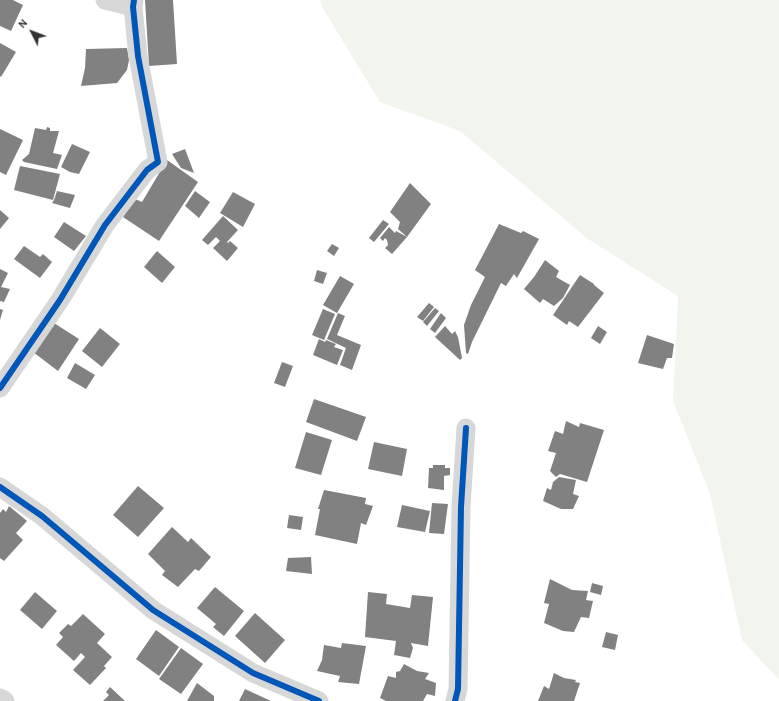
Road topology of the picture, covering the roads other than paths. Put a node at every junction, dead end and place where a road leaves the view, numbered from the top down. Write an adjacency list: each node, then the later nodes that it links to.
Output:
1 (105, 0): 2 (street)
2 (134, 3): 3 (street)
3 (0, 388)
4 (466, 428): 9 (street)
5 (0, 487): 8 (street)
6 (0, 698): 7 (street)
7 (5, 701)
8 (319, 701)
9 (455, 701)

